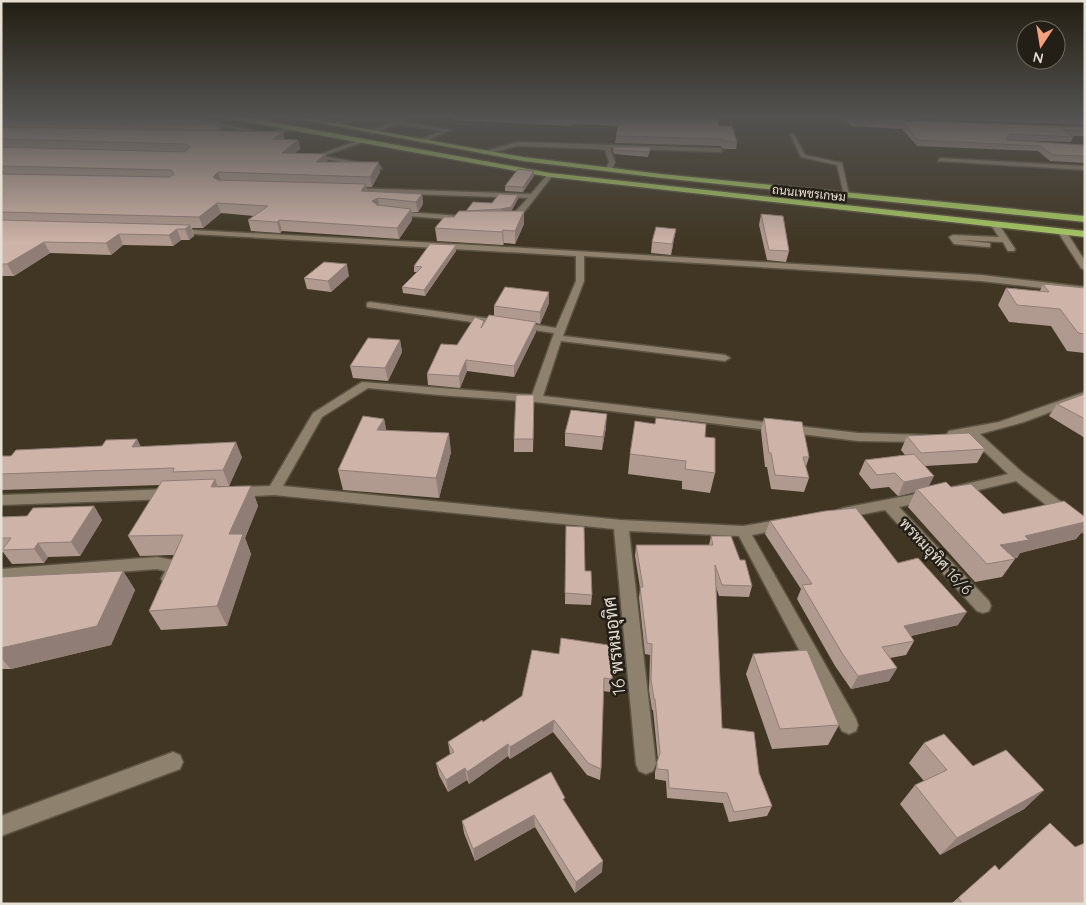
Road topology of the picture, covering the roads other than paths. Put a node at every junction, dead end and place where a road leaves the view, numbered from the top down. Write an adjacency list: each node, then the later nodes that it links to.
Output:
1 (329, 159): 7 (street)
2 (463, 159): 10 (highway, ถนนเพชรเกษม)
3 (537, 159): 9 (highway, ถนนเพชรเกษม)
4 (611, 159): 9 (street)
5 (822, 159): 12 (street)
6 (940, 160): 8 (street)
7 (380, 168)
8 (1085, 168)
9 (609, 169): 12 (highway, ถนนเพชรเกษม)
10 (550, 175): 13 (street); 18 (highway, ถนนเพชรเกษม)
11 (347, 190): 13 (street)
12 (847, 194): 17 (highway, ถนนเพชรเกษม)
13 (534, 196): 15 (street)
14 (388, 213): 16 (street)
15 (496, 218)
16 (469, 219)
17 (1085, 220)
18 (995, 225): 20 (highway, ถนนเพชรเกษม); 22 (street)
19 (170, 231): 25 (street)
20 (1062, 232): 21 (highway, ถนนเพชรเกษม); 26 (street)
21 (1085, 234)
22 (1004, 240): 23 (street); 24 (street)
23 (987, 245)
24 (1011, 249)
25 (580, 254): 27 (street); 29 (street)
26 (1085, 268)
27 (1085, 290)
28 (370, 305): 29 (street)
29 (558, 334): 30 (street); 32 (street)
30 (725, 358)
31 (1085, 395): 33 (street)
32 (536, 400): 33 (street); 35 (street)
33 (972, 433): 34 (street)
34 (1018, 476): 39 (street); 43 (street)
35 (274, 490): 36 (street); 42 (street)
36 (225, 492)
37 (186, 494): 38 (street)
38 (1, 500)
39 (889, 505): 40 (street); 47 (street, พรหมอุทิศ 16/6)
40 (830, 516)
41 (801, 521): 44 (street)
42 (621, 525): 44 (street); 50 (street, 16 พรหมอุทิศ)
43 (1085, 528)
44 (743, 531): 48 (street)
45 (1, 575): 46 (street)
46 (162, 596)
47 (983, 606)
48 (849, 725)
49 (173, 762): 51 (street)
50 (646, 764)
51 (1, 826)

